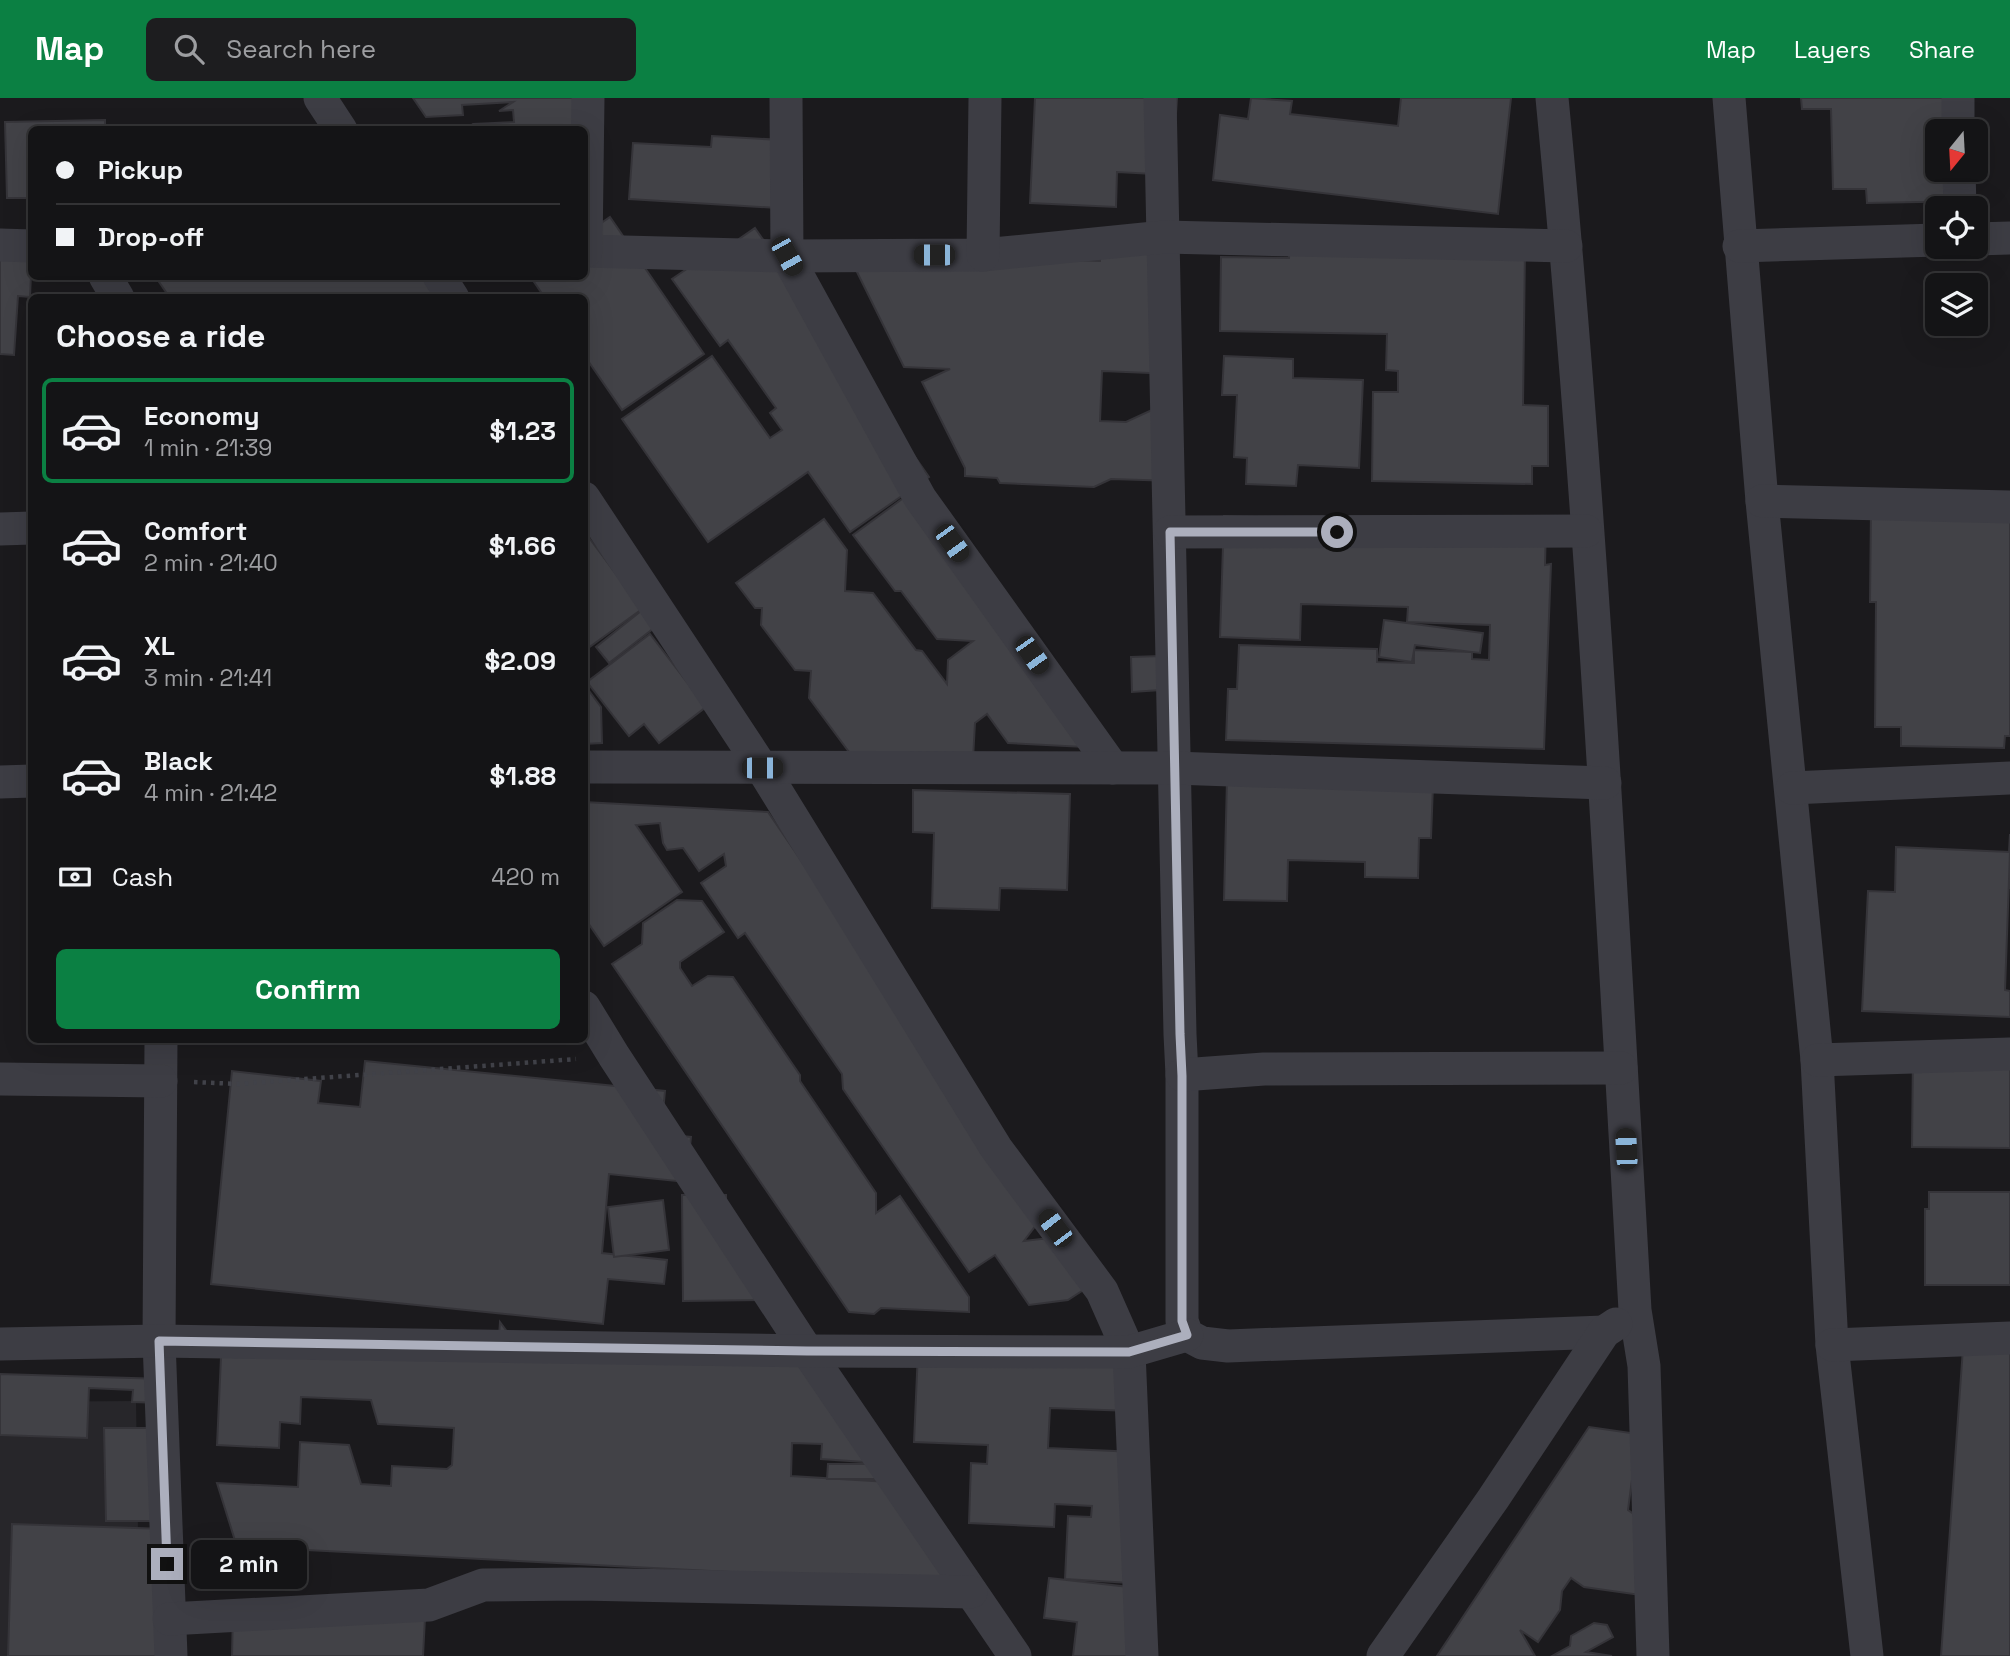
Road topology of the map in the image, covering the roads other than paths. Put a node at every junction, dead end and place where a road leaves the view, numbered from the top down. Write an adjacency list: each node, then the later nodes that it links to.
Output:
1 (320, 98): 10 (street)
2 (588, 98): 11 (street)
3 (786, 98): 22 (street)
4 (985, 98): 21 (street)
5 (1160, 98): 12 (street)
6 (1552, 98): 18 (street)
7 (1728, 98): 19 (street)
8 (1958, 98): 9 (street)
9 (1958, 119)
10 (338, 126)
11 (587, 126)
12 (1164, 237): 18 (street); 21 (street); 29 (street)
13 (2010, 238): 14 (street)
14 (1988, 239)
15 (1925, 240): 19 (street)
16 (0, 245): 17 (street)
17 (28, 246)
18 (1566, 246): 28 (street)
19 (1739, 246): 23 (street)
20 (588, 251): 22 (street)
21 (983, 255): 22 (street)
22 (787, 256): 32 (street)
23 (1762, 501): 25 (street); 38 (street)
24 (588, 504): 31 (street)
25 (2010, 507)
26 (0, 528): 27 (street)
27 (28, 528)
28 (1586, 531): 29 (street); 37 (street)
29 (1170, 532): 33 (street)
30 (588, 767): 31 (street)
31 (762, 768): 32 (street); 55 (street)
32 (1113, 768): 33 (street)
33 (1174, 768): 37 (street); 44 (street)
34 (2010, 778): 38 (street)
35 (28, 781): 36 (street)
36 (0, 782)
37 (1605, 783): 43 (street)
38 (1792, 788): 42 (street)
39 (588, 1014): 54 (street)
40 (161, 1043): 46 (street)
41 (2010, 1054): 42 (street)
42 (1817, 1060): 53 (street)
43 (1621, 1068): 44 (street); 47 (street)
44 (1182, 1076): 49 (street)
45 (0, 1079): 46 (street)
46 (161, 1081): 51 (street)
47 (1635, 1310): 48 (street); 62 (street)
48 (1604, 1332): 49 (street); 61 (street)
49 (1187, 1335): 55 (street)
50 (2010, 1338): 53 (street)
51 (159, 1341): 52 (street); 54 (street); 57 (street)
52 (0, 1345)
53 (1832, 1345): 63 (street)
54 (807, 1351): 55 (street); 56 (street)
55 (1129, 1352): 60 (street)
56 (971, 1592): 57 (street); 59 (street)
57 (169, 1619): 58 (street)
58 (171, 1656)
59 (1014, 1656)
60 (1142, 1656)
61 (1383, 1656)
62 (1653, 1656)
63 (1867, 1656)

